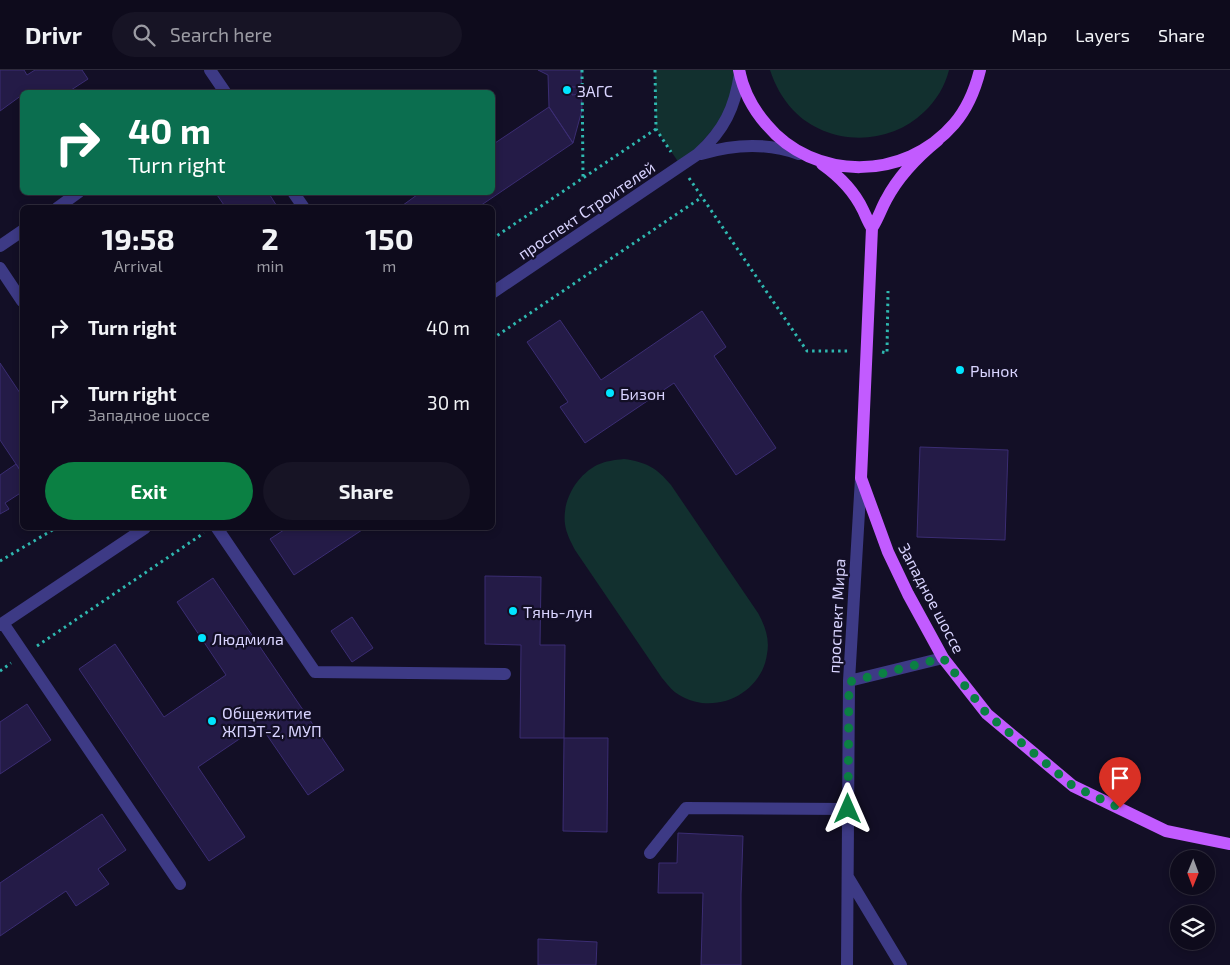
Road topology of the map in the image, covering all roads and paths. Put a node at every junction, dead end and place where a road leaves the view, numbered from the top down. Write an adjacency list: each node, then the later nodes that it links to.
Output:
1 (210, 70): 6 (street)
2 (582, 70): 12 (path)
3 (655, 70): 7 (path)
4 (980, 70): 8 (main road)
5 (740, 71): 9 (street); 10 (main road)
6 (224, 90)
7 (656, 129): 11 (path); 12 (path)
8 (938, 140): 10 (main road); 16 (main road)
9 (698, 154): 10 (street); 11 (street, проспект Строителей)
10 (809, 157): 16 (main road)
11 (681, 166): 14 (path); 22 (street, проспект Строителей)
12 (583, 178): 18 (path)
13 (75, 195): 15 (street)
14 (702, 197): 24 (path); 25 (path)
15 (61, 205)
16 (872, 228): 25 (main road)
17 (20, 232): 19 (street)
18 (495, 237)
19 (0, 246)
20 (0, 268): 23 (street)
21 (888, 287): 25 (path)
22 (495, 291)
23 (20, 298)
24 (495, 337)
25 (867, 351): 26 (main road)
26 (861, 478): 34 (main road, Западное шоссе); 37 (street, проспект Мира)
27 (53, 530): 31 (path)
28 (142, 530): 32 (street)
29 (218, 530): 36 (street)
30 (204, 533): 33 (path)
31 (0, 561)
32 (2, 624): 33 (street)
33 (24, 655): 35 (path); 42 (street)
34 (943, 658): 37 (street); 39 (main road, Западное шоссе)
35 (0, 671)
36 (505, 674)
37 (849, 682): 38 (street, проспект Мира)
38 (848, 809): 40 (street); 41 (street, проспект Мира)
39 (1230, 844)
40 (650, 853)
41 (848, 876): 43 (street, проспект Мира); 44 (street)
42 (180, 884)
43 (847, 965)
44 (901, 965)

